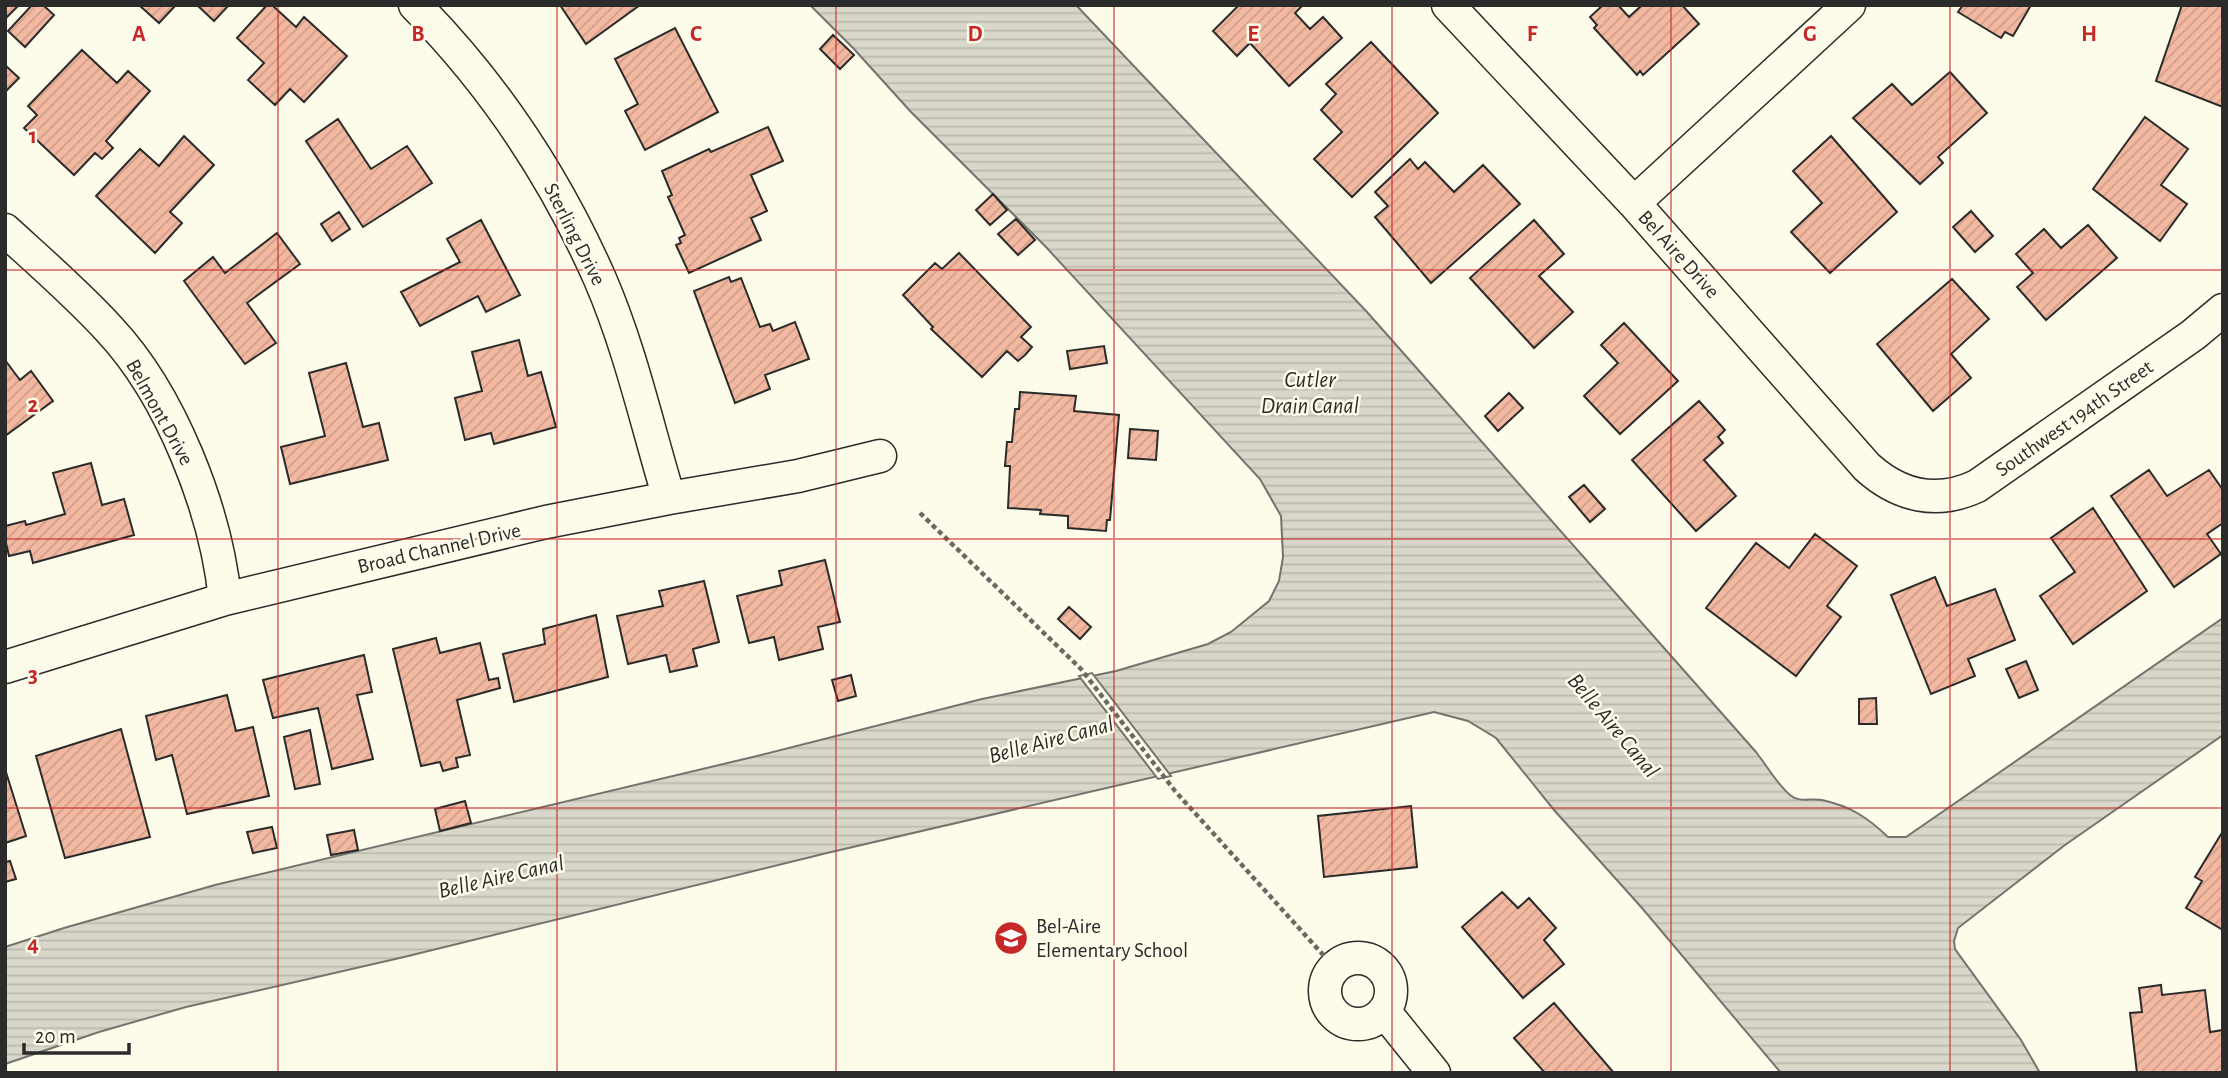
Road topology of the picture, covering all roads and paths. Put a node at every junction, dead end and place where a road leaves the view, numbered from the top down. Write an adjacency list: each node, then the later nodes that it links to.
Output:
1 (415, 5): 9 (street, Sterling Drive)
2 (1448, 5): 4 (street, Bel Aire Drive)
3 (1849, 5): 4 (street)
4 (1634, 203): 8 (street, Bel Aire Drive)
5 (5, 230): 11 (street, Belmont Drive)
6 (2223, 310): 8 (street, Southwest 194th Street)
7 (880, 456): 9 (street, Broad Channel Drive)
8 (1914, 494)
9 (669, 498): 11 (street, Broad Channel Drive)
10 (920, 513): 13 (path)
11 (225, 599): 12 (street, Broad Channel Drive)
12 (5, 667)
13 (1335, 968): 14 (street); 14 (street)
14 (1384, 1012): 15 (street)
15 (1434, 1073)

